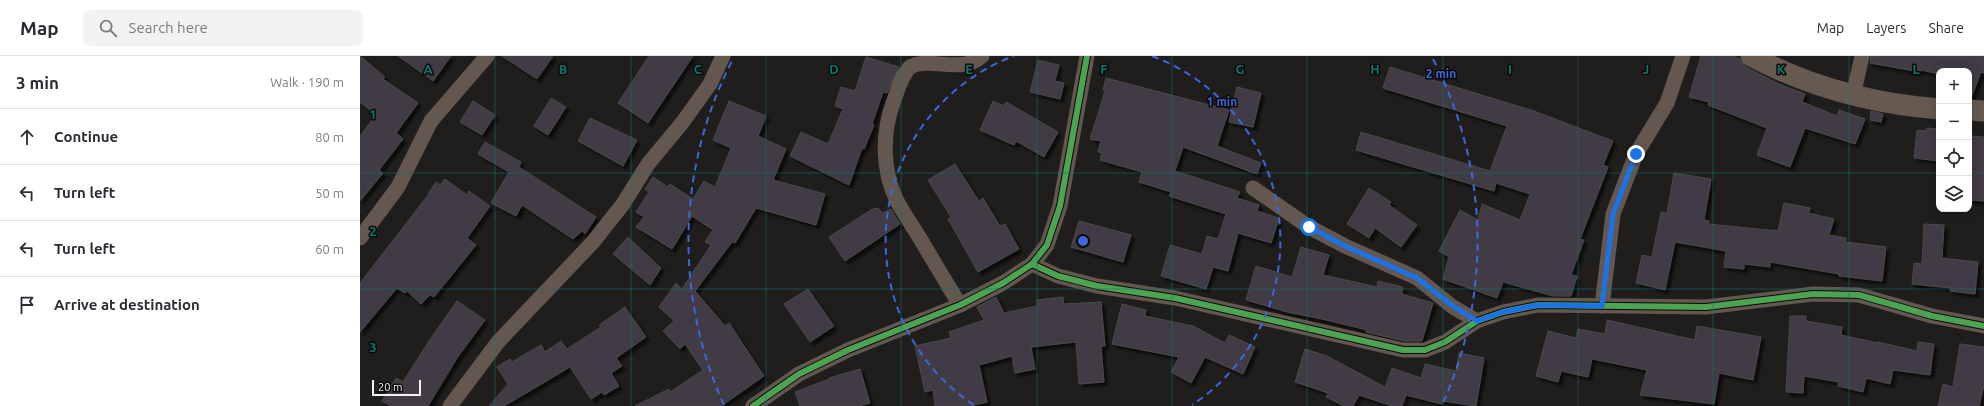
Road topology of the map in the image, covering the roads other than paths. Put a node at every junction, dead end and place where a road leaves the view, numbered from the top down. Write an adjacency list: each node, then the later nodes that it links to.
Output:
1 (487, 56): 13 (street)
2 (723, 56): 19 (street)
3 (982, 56): 15 (street)
4 (1087, 56): 14 (street)
5 (1683, 56): 16 (street)
6 (1751, 56): 8 (street)
7 (1862, 56): 8 (street)
8 (1853, 96): 9 (street)
9 (1936, 108)
10 (1972, 110): 11 (street)
11 (1984, 111)
12 (1253, 188): 17 (street)
13 (360, 238)
14 (1032, 264): 15 (street); 17 (street)
15 (960, 305): 20 (street)
16 (1602, 306): 17 (street); 18 (street)
17 (1477, 321)
18 (1984, 326)
19 (450, 406)
20 (753, 406)

